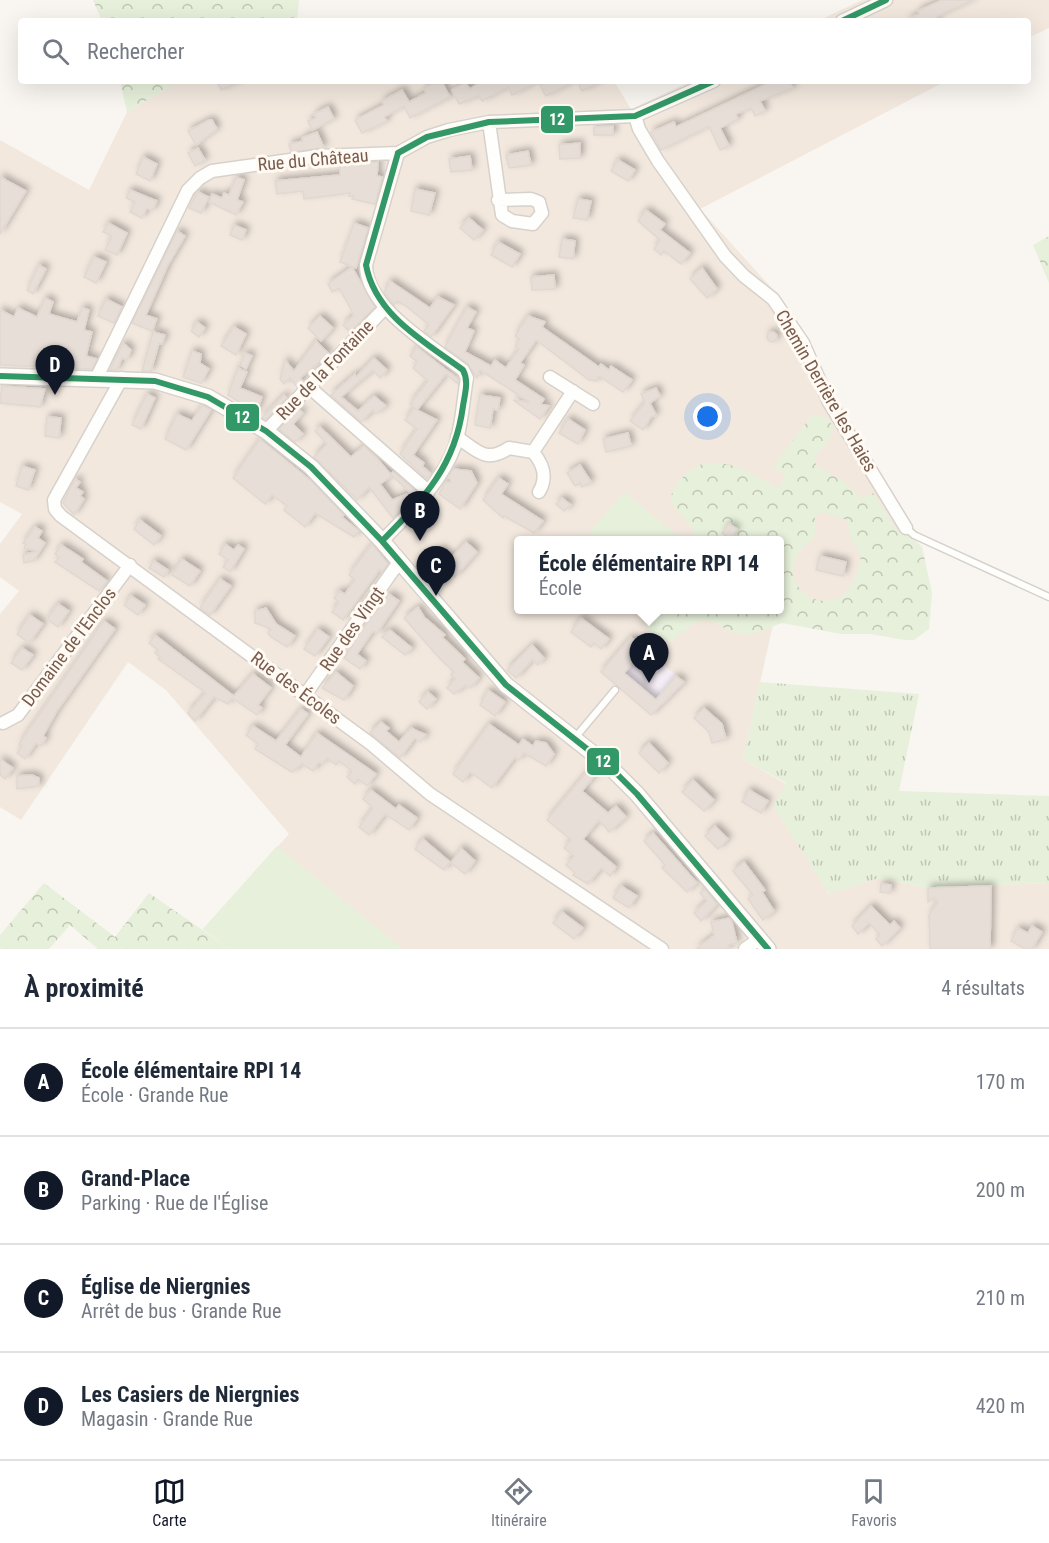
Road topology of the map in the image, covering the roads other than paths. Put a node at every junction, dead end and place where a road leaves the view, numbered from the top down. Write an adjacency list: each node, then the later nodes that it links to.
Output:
1 (886, 0): 2 (street)
2 (848, 18)
3 (707, 84): 4 (street, Rue du Château)
4 (635, 116): 5 (street, Rue du Château); 21 (street, Chemin Derrière les Haies)
5 (489, 122): 6 (street, Rue du Château); 7 (street)
6 (398, 153): 8 (street); 12 (street, Rue du Château)
7 (498, 200)
8 (385, 308): 13 (street, Rue de la Fontaine); 17 (street)
9 (0, 376): 12 (street)
10 (550, 376): 14 (street)
11 (122, 378): 12 (street); 16 (street); 24 (street, Rue des Écoles)
12 (96, 379)
13 (309, 387): 16 (street, Rue de la Fontaine); 19 (street)
14 (573, 391): 15 (street); 18 (street)
15 (593, 404)
16 (266, 431): 22 (street)
17 (456, 437): 18 (street); 19 (street)
18 (533, 452): 20 (street)
19 (428, 491): 22 (street)
20 (539, 492)
21 (906, 528): 25 (lane)
22 (382, 541): 23 (street)
23 (399, 562): 27 (street, Rue des Vingt); 29 (street)
24 (130, 565): 27 (street, Rue des Écoles); 28 (street, Domaine de l'Enclos)
25 (1049, 597)
26 (615, 690): 29 (lane)
27 (305, 695): 31 (street, Rue des Écoles)
28 (3, 723)
29 (574, 739): 30 (street)
30 (764, 944): 32 (street)
31 (662, 949)
32 (745, 949)

